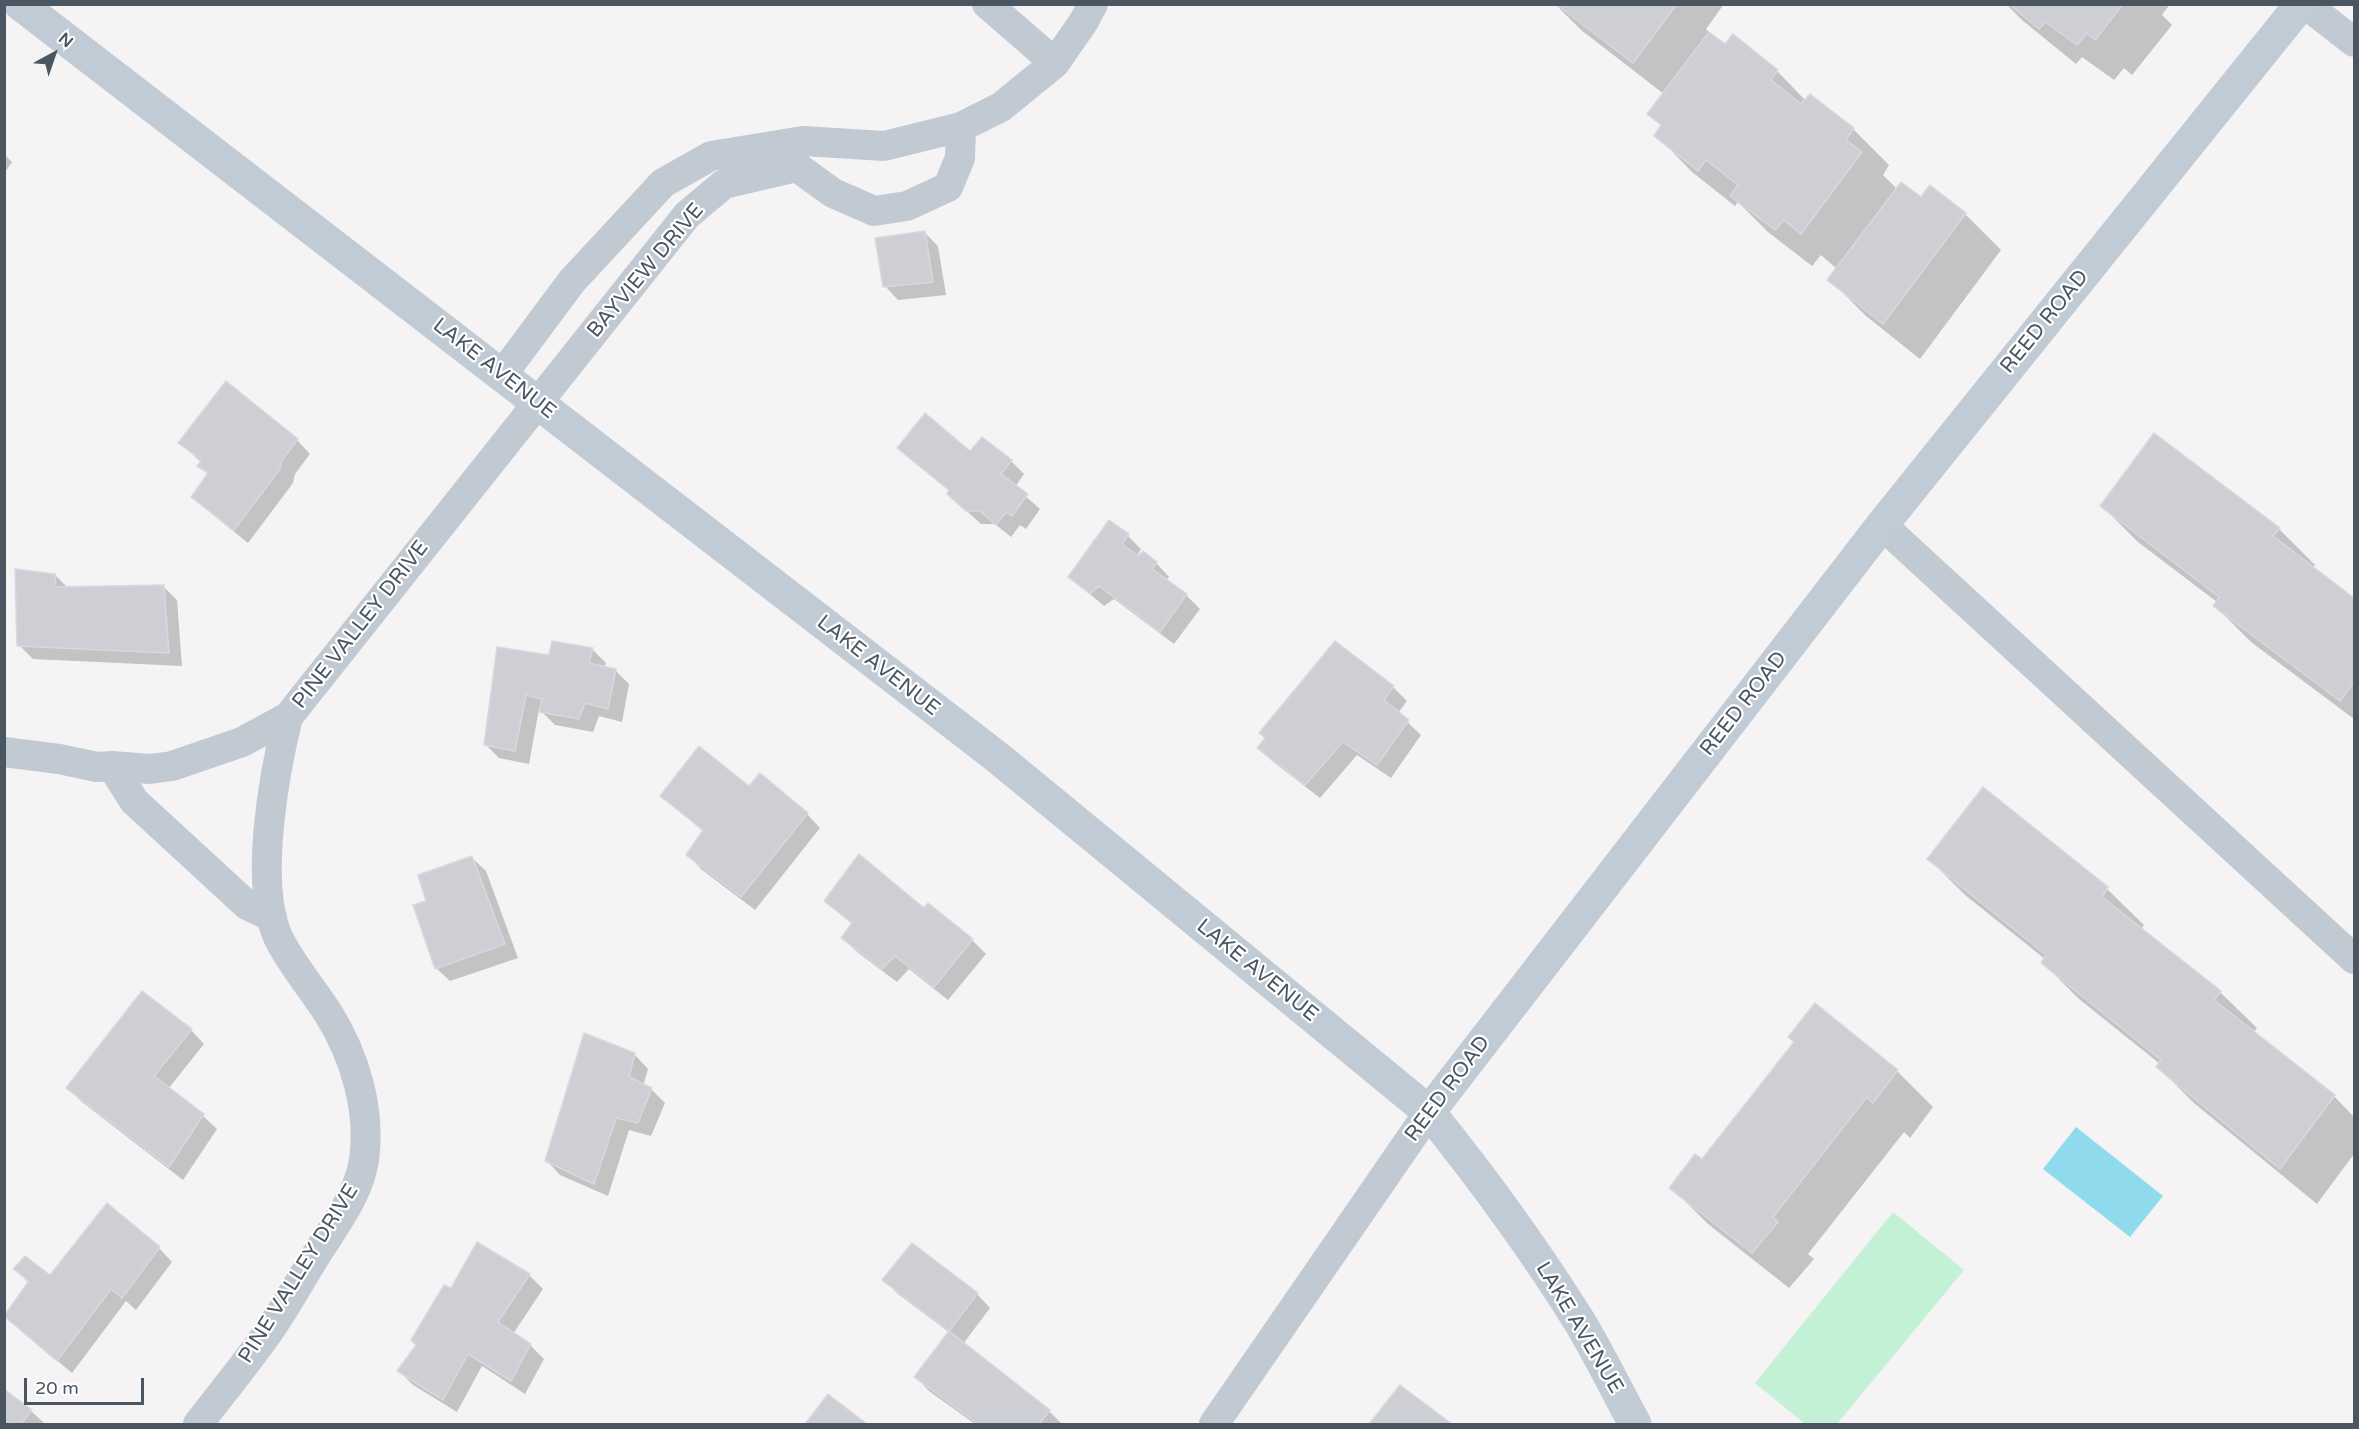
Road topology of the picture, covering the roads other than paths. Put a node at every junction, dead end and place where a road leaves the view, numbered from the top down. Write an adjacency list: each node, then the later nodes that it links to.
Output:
1 (20, 4): 8 (main road, LAKE AVENUE)
2 (987, 4): 6 (street)
3 (1093, 4): 6 (street, BAYVIEW DRIVE)
4 (2303, 4): 5 (street); 10 (main road, REED ROAD)
5 (2355, 42)
6 (1055, 63): 7 (street, BAYVIEW DRIVE)
7 (961, 127): 8 (street, BAYVIEW DRIVE); 9 (street, BAYVIEW DRIVE)
8 (502, 375): 9 (main road, LAKE AVENUE)
9 (537, 402): 11 (street, PINE VALLEY DRIVE); 16 (main road, LAKE AVENUE)
10 (1882, 525): 15 (street); 16 (main road, REED ROAD)
11 (288, 717): 13 (street); 14 (street, PINE VALLEY DRIVE)
12 (4, 752): 13 (street)
13 (111, 766): 14 (street)
14 (272, 917): 17 (street, PINE VALLEY DRIVE)
15 (2355, 959)
16 (1428, 1112): 18 (street, REED ROAD); 19 (main road, LAKE AVENUE)
17 (198, 1425)
18 (1214, 1425)
19 (1635, 1425)

